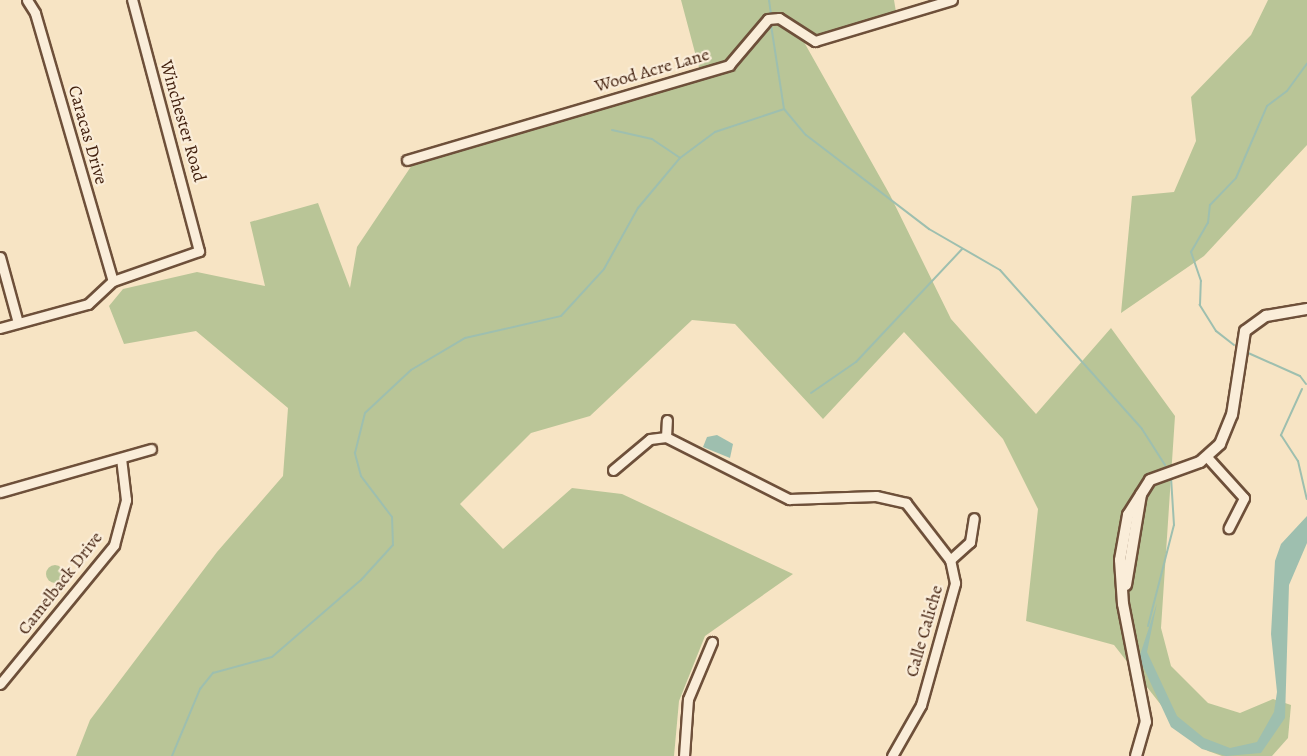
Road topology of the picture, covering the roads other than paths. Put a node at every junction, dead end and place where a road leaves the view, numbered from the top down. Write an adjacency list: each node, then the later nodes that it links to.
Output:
1 (27, 0): 6 (street, Caracas Drive)
2 (132, 0): 6 (street, Winchester Road)
3 (952, 0): 4 (street, Wood Acre Lane)
4 (407, 160)
5 (0, 257): 8 (street)
6 (113, 281): 8 (street)
7 (1307, 309): 13 (street)
8 (18, 323): 9 (street)
9 (0, 328)
10 (666, 420): 11 (street)
11 (666, 437): 15 (street); 19 (street)
12 (151, 449): 14 (street)
13 (1207, 457): 18 (street); 24 (street)
14 (120, 458): 16 (street); 21 (street, Camelback Drive)
15 (613, 470)
16 (0, 492)
17 (974, 518): 19 (street)
18 (1229, 528)
19 (950, 560): 23 (street, Calle Caliche)
20 (712, 642): 22 (street)
21 (0, 684)
22 (684, 756)
23 (892, 756)
24 (1136, 756)

